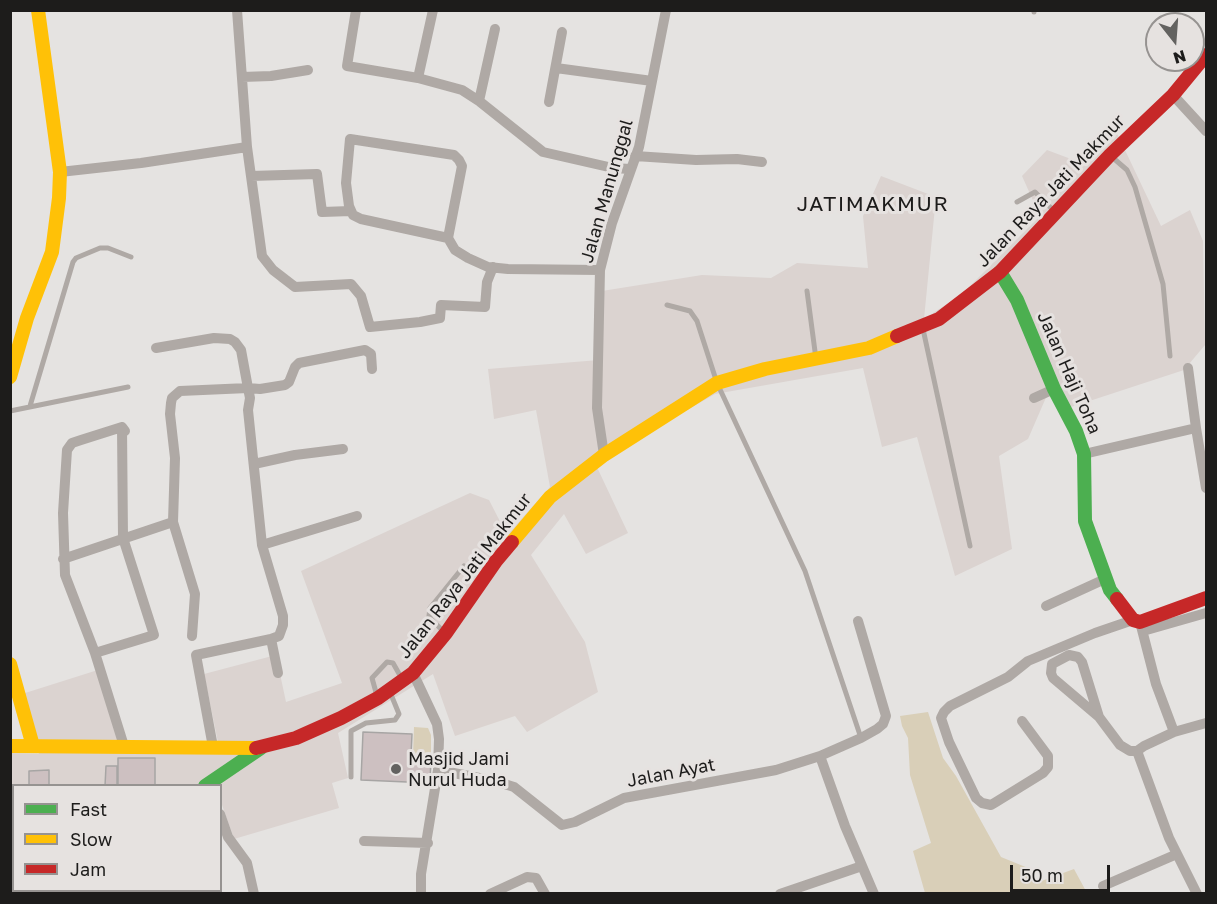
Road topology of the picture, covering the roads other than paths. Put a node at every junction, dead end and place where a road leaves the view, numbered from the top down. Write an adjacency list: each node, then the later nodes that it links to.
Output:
1 (38, 10): 23 (main road)
2 (237, 10): 11 (street)
3 (356, 10): 12 (street)
4 (433, 10): 12 (street)
5 (666, 10): 13 (street, Jalan Manunggal)
6 (495, 29): 15 (street)
7 (562, 32): 9 (street)
8 (1206, 55): 14 (main road, Jalan Raya Jati Makmur)
9 (555, 68): 13 (street); 16 (street)
10 (308, 70): 11 (street)
11 (242, 76): 18 (street)
12 (418, 78): 15 (street)
13 (652, 81): 20 (street, Jalan Manunggal)
14 (1173, 95): 17 (street); 19 (main road, Jalan Raya Jati Makmur)
15 (479, 101): 22 (street)
16 (549, 102)
17 (1206, 131)
18 (247, 147): 23 (street); 24 (street)
19 (1110, 155): 27 (main road, Jalan Raya Jati Makmur); 37 (lane)
20 (635, 156): 21 (street); 22 (street, Jalan Manunggal)
21 (762, 162)
22 (630, 169): 31 (street, Jalan Manunggal)
23 (60, 172): 41 (main road)
24 (251, 176): 26 (street); 30 (street)
25 (1017, 202): 27 (lane)
26 (351, 212): 28 (street); 28 (street)
27 (1057, 213): 32 (main road, Jalan Raya Jati Makmur)
28 (448, 238): 30 (street)
29 (131, 257): 47 (lane)
30 (493, 267): 31 (street)
31 (600, 270): 52 (street, Jalan Manunggal)
32 (1000, 272): 35 (main road, Jalan Raya Jati Makmur); 45 (main road, Jalan Haji Toha)
33 (807, 291): 38 (lane)
34 (667, 304): 42 (lane)
35 (922, 327): 38 (main road, Jalan Raya Jati Makmur); 59 (lane)
36 (156, 348): 44 (street)
37 (1170, 356)
38 (816, 360): 42 (main road, Jalan Raya Jati Makmur)
39 (1188, 368): 49 (street)
40 (372, 369): 44 (street)
41 (10, 377)
42 (717, 383): 52 (main road, Jalan Raya Jati Makmur); 83 (lane)
43 (128, 387): 47 (lane)
44 (248, 388): 53 (street); 56 (street)
45 (1054, 390): 46 (street); 51 (main road, Jalan Haji Toha)
46 (1034, 398)
47 (30, 406): 48 (lane)
48 (10, 411)
49 (1197, 428): 51 (street); 54 (street)
50 (343, 449): 53 (street)
51 (1084, 454): 62 (main road, Jalan Haji Toha)
52 (604, 455): 68 (main road, Jalan Raya Jati Makmur)
53 (254, 464): 58 (street)
54 (1206, 488)
55 (357, 516): 58 (street)
56 (173, 522): 57 (street); 69 (street)
57 (123, 538): 60 (street); 60 (street); 71 (street)
58 (262, 545): 70 (street)
59 (970, 546)
60 (63, 560): 71 (street)
61 (464, 566): 68 (lane)
62 (1105, 579): 64 (street); 67 (main road, Jalan Haji Toha)
63 (1206, 598): 67 (main road)
64 (1046, 606)
65 (1206, 613): 67 (street)
66 (858, 621): 83 (street, Jalan Ayat)
67 (1139, 624): 79 (street); 82 (street)
68 (446, 633): 74 (main road, Jalan Raya Jati Makmur)
69 (192, 636)
70 (271, 639): 73 (street); 87 (street)
71 (95, 653): 86 (street)
72 (10, 664): 75 (main road)
73 (278, 673)
74 (408, 677): 76 (main road, Jalan Raya Jati Makmur); 76 (lane); 91 (street)
75 (14, 693): 85 (main road)
76 (384, 694): 78 (main road, Jalan Raya Jati Makmur); 81 (lane)
77 (1099, 717): 77 (street); 89 (street)
78 (341, 718): 81 (lane); 88 (main road, Jalan Raya Jati Makmur)
79 (1022, 721)
80 (1206, 723): 82 (street)
81 (351, 731): 92 (lane)
82 (1174, 732): 89 (street)
83 (861, 738): 90 (street, Jalan Ayat)
84 (10, 746): 85 (main road, Jalan Raya Jati Makmur)
85 (33, 746): 86 (main road, Jalan Raya Jati Makmur)
86 (124, 746): 87 (main road, Jalan Raya Jati Makmur)
87 (213, 747): 88 (main road, Jalan Raya Jati Makmur)
88 (261, 748): 93 (main road)
89 (1137, 751): 97 (street)
90 (820, 756): 91 (street, Jalan Ayat); 98 (street)
91 (438, 770): 96 (street)
92 (351, 777)
93 (210, 784)
94 (222, 820): 101 (street)
95 (364, 841): 96 (street)
96 (428, 843): 102 (street)
97 (1177, 854): 99 (street); 106 (street)
98 (862, 866): 104 (street); 105 (street)
99 (1103, 886)
100 (491, 893): 103 (street)
101 (254, 894)
102 (421, 894)
103 (545, 894)
104 (780, 894)
105 (874, 894)
106 (1197, 894)

